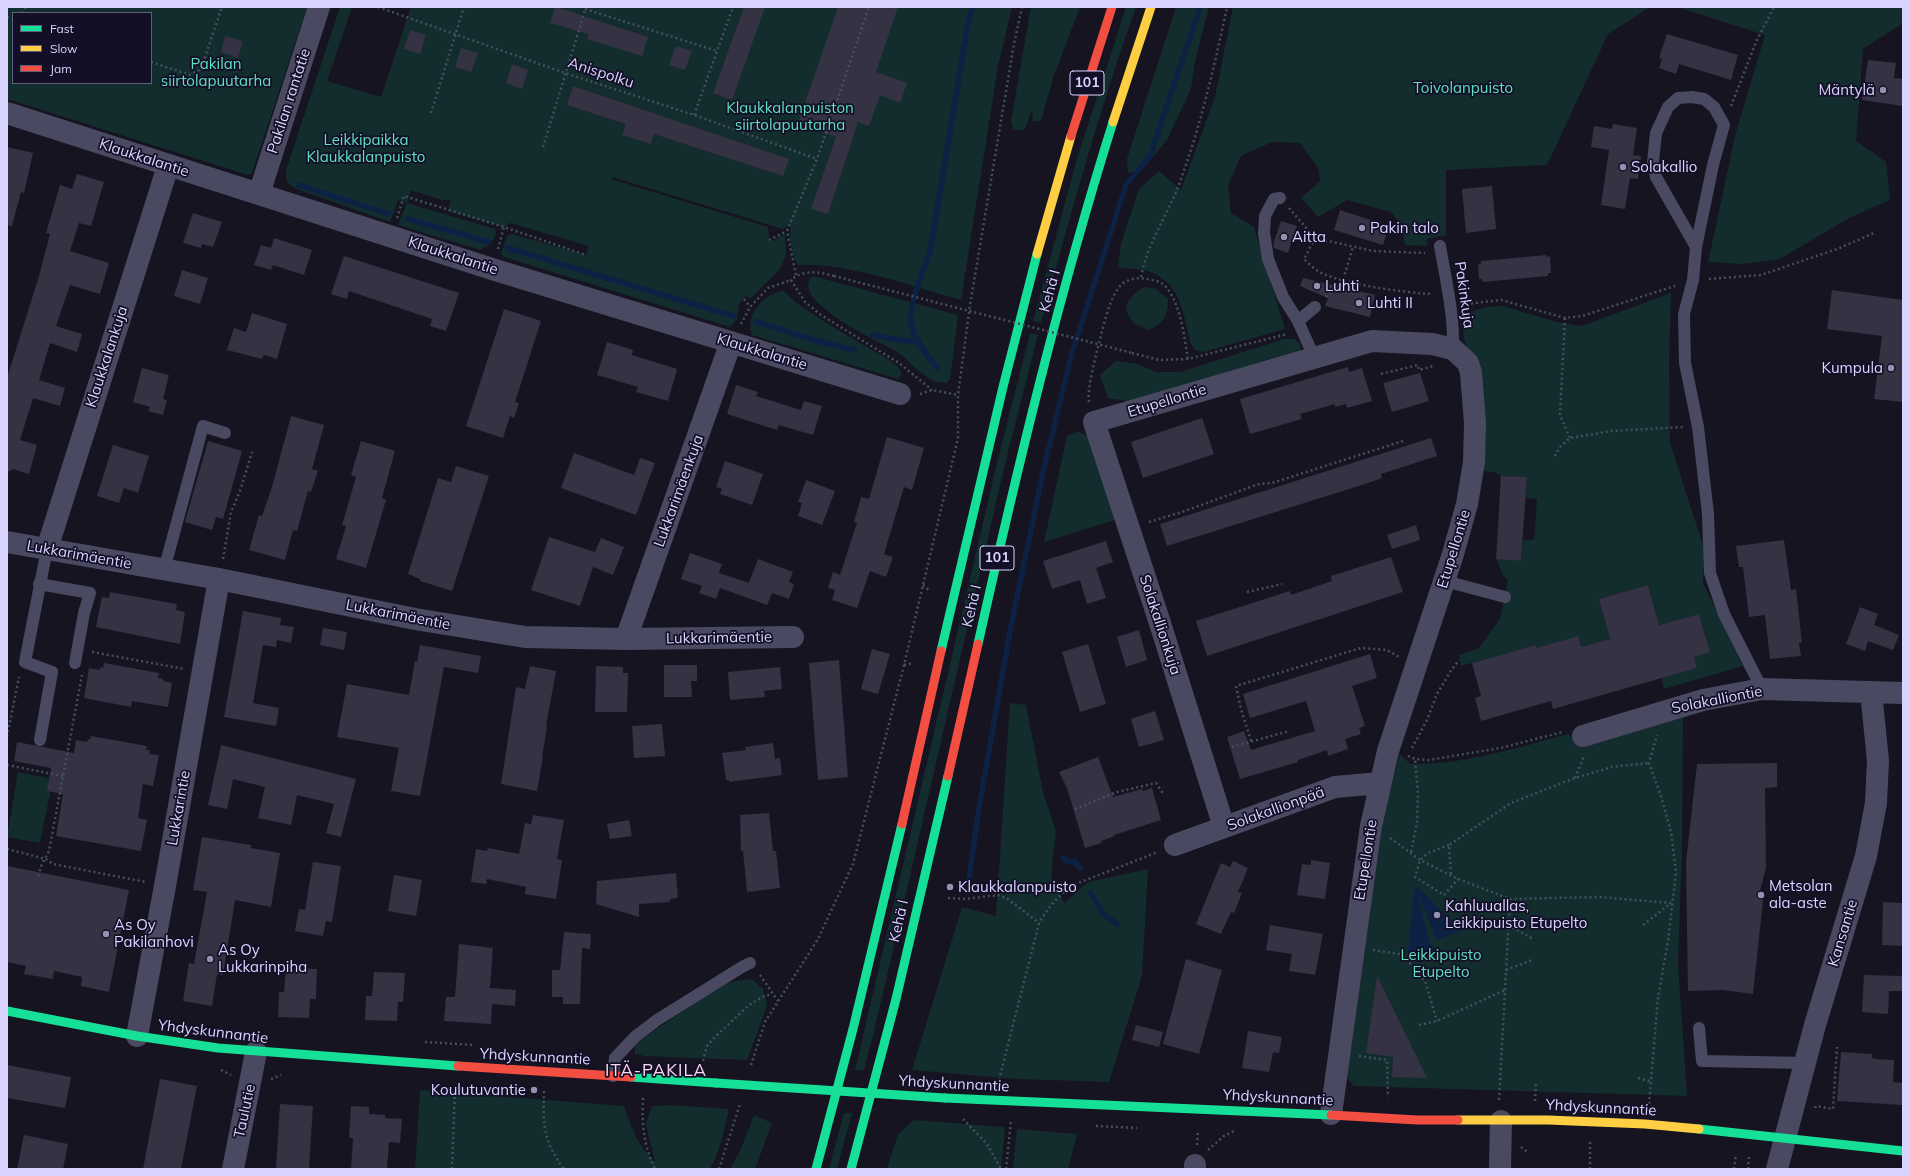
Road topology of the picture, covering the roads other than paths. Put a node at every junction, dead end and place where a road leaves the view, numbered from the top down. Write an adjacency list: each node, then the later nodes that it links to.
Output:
1 (319, 7): 6 (street, Pakilan rantatie)
2 (1112, 7): 48 (main road, Kehä I / 101)
3 (1151, 7): 49 (main road, Kehä I / 101)
4 (7, 113): 5 (street, Klaukkalantie)
5 (168, 166): 6 (street, Klaukkalantie); 19 (street, Klaukkalankuja)
6 (259, 194): 12 (street, Klaukkalantie)
7 (1280, 198): 11 (lane)
8 (1696, 247): 8 (lane); 28 (lane)
9 (1441, 251): 13 (lane, Pakinkuja)
10 (1315, 307): 11 (lane)
11 (1298, 321): 14 (lane)
12 (731, 342): 15 (street, Klaukkalantie); 26 (street, Lukkarimäenkuja)
13 (1453, 349): 14 (street, Etupellontie); 22 (street, Etupellontie)
14 (1314, 357): 16 (street, Etupellontie)
15 (900, 394)
16 (1094, 422): 34 (street, Solakallionkuja)
17 (224, 433): 20 (lane)
18 (7, 542): 19 (street, Lukkarimäentie)
19 (47, 549): 20 (street, Lukkarimäentie); 23 (lane)
20 (164, 570): 21 (street, Lukkarimäentie)
21 (221, 570): 26 (street, Lukkarimäentie); 39 (street, Lukkarintie)
22 (1444, 580): 24 (lane); 33 (street, Etupellontie)
23 (39, 584): 27 (lane); 32 (lane)
24 (1505, 597)
25 (793, 637): 26 (street, Lukkarimäentie)
26 (626, 639)
27 (75, 663)
28 (1762, 689): 29 (street, Solakalliontie); 31 (street, Solakalliontie)
29 (1871, 692): 30 (street, Solakalliontie); 41 (street, Kansantie)
30 (1903, 693)
31 (1583, 736)
32 (40, 740)
33 (1380, 783): 34 (street, Solakallionpää); 44 (street, Etupellontie)
34 (1224, 827): 35 (street, Solakallionpää)
35 (1175, 846)
36 (750, 963): 42 (lane)
37 (7, 1011): 39 (main road, Yhdyskunnantie)
38 (1699, 1028): 41 (lane)
39 (137, 1036): 40 (main road, Yhdyskunnantie)
40 (256, 1052): 42 (main road, Yhdyskunnantie); 47 (street, Taulutie)
41 (1805, 1063): 45 (street, Kansantie)
42 (613, 1076): 44 (main road, Yhdyskunnantie, bridge)
43 (1500, 1111): 44 (main road, Yhdyskunnantie); 45 (main road, Yhdyskunnantie); 50 (street)
44 (1331, 1114)
45 (1785, 1137): 46 (main road, Yhdyskunnantie); 51 (street, Kansantie)
46 (1903, 1151)
47 (233, 1169)
48 (816, 1169)
49 (851, 1169)
50 (1500, 1169)
51 (1777, 1169)

